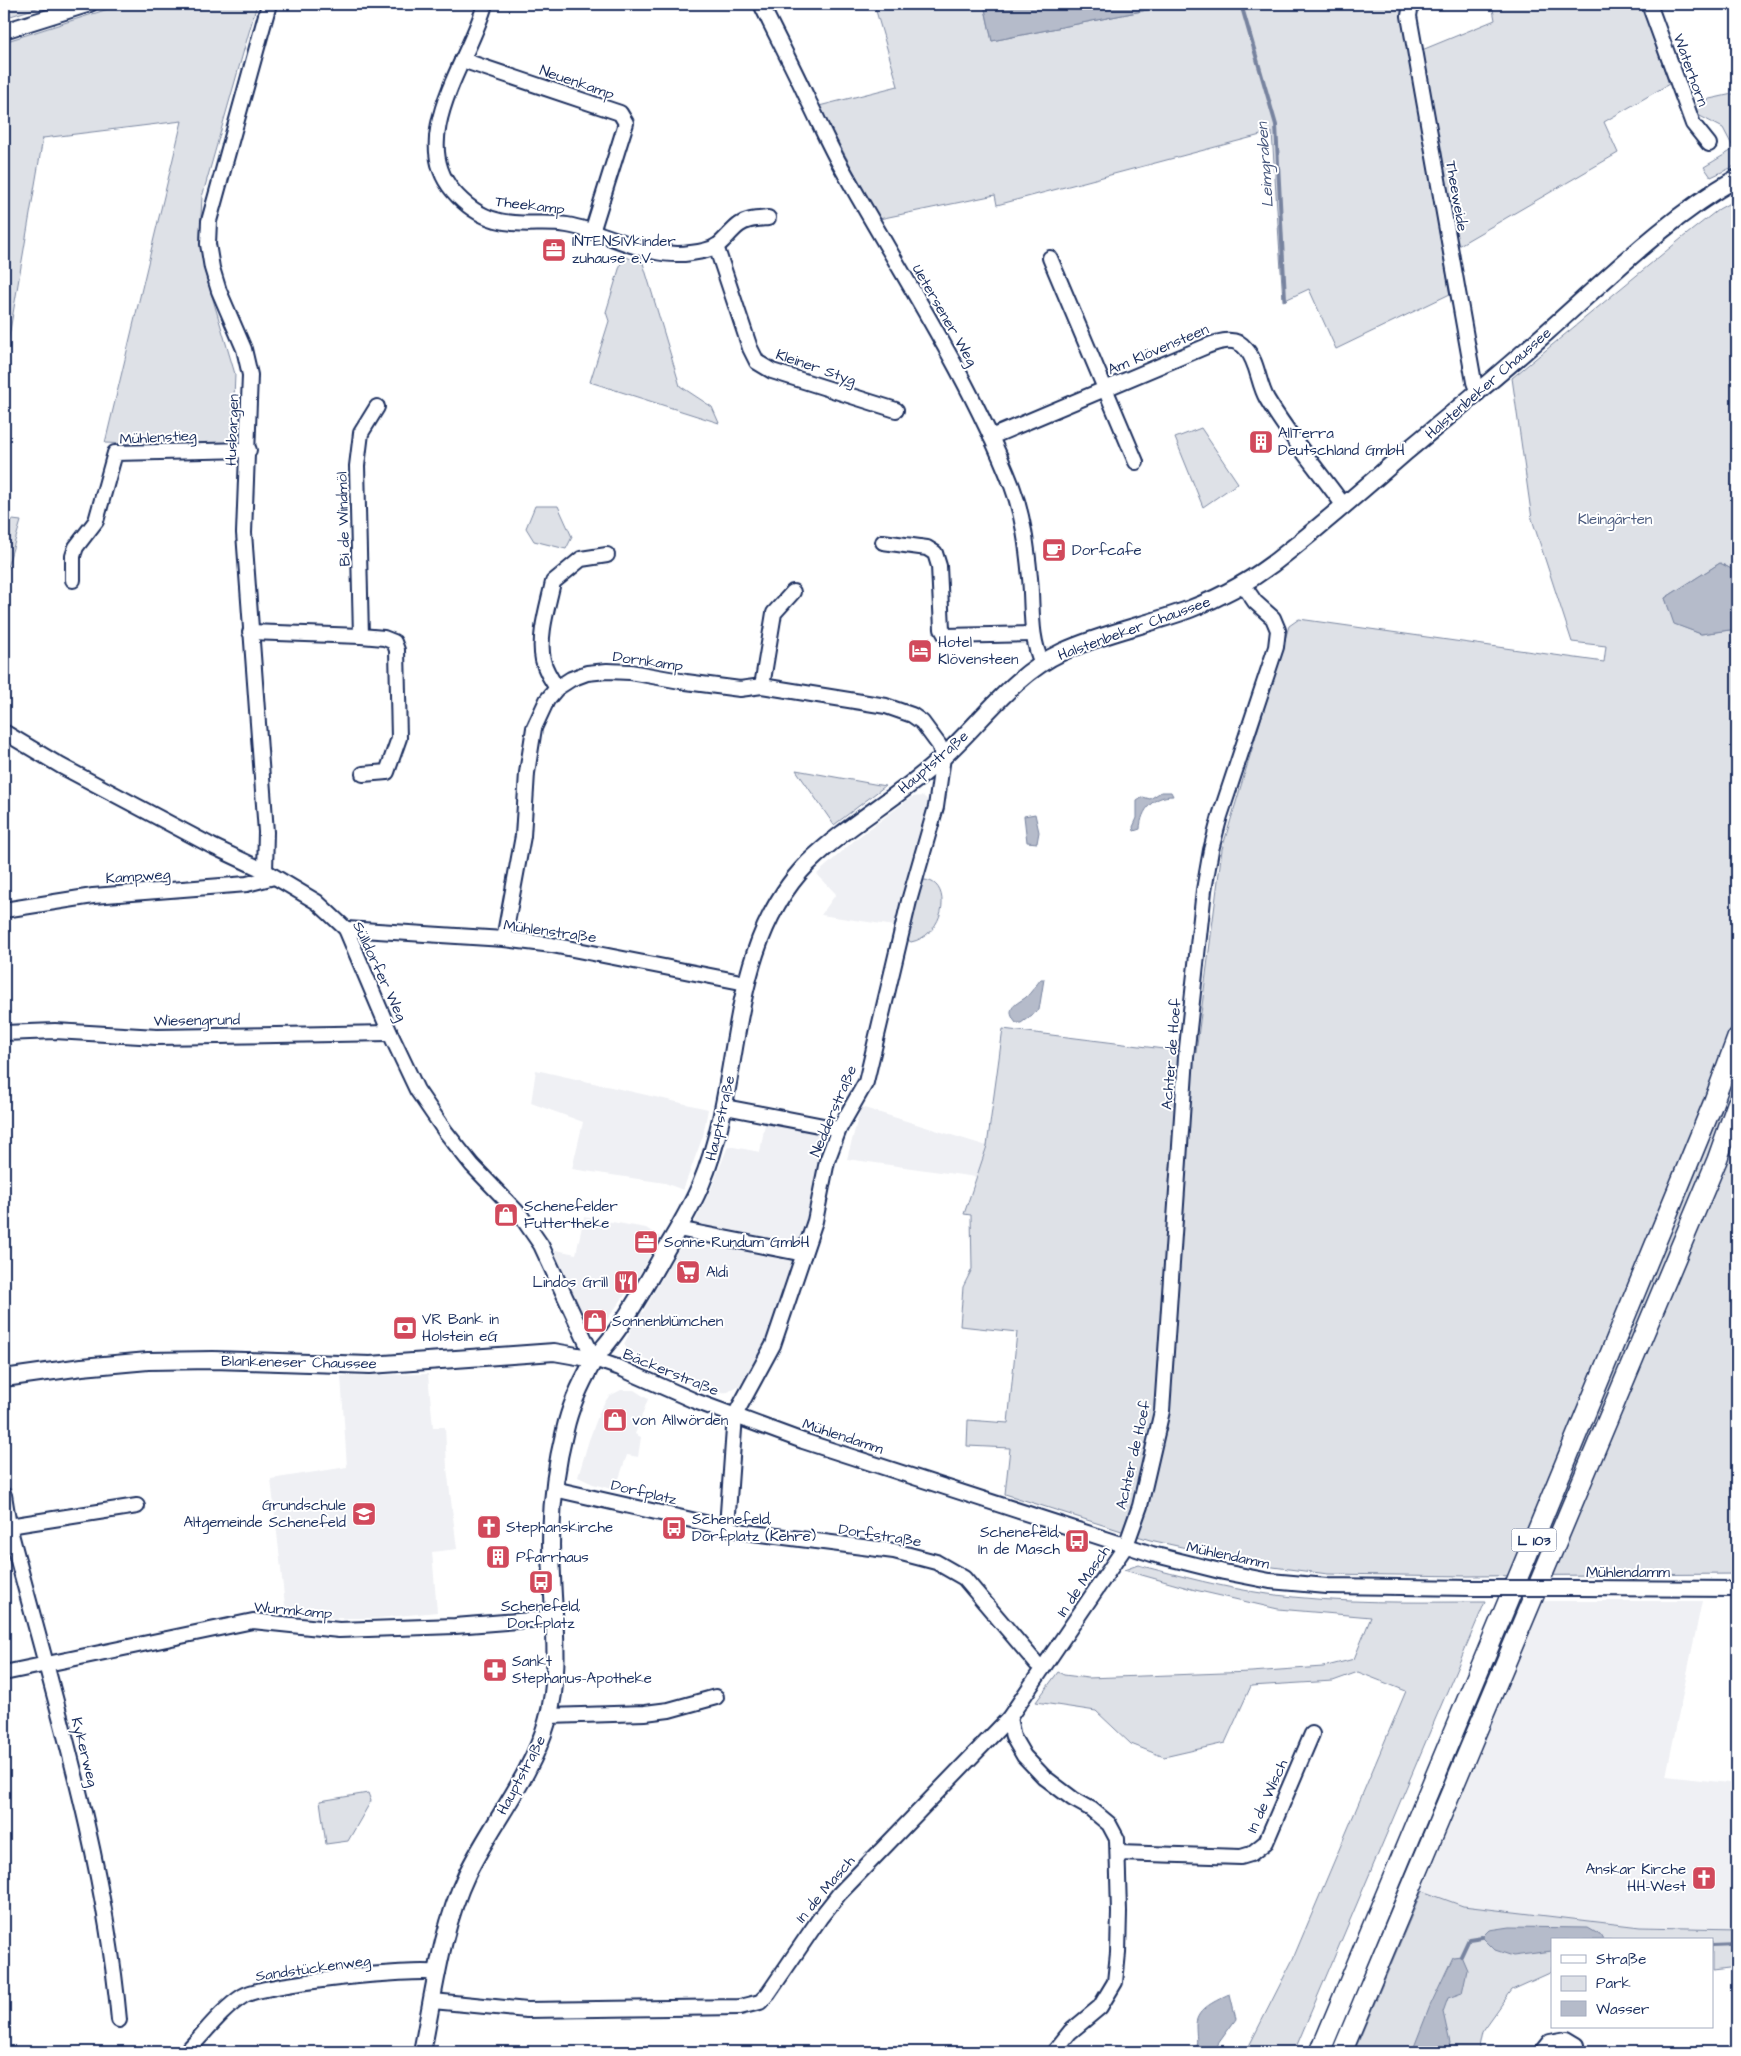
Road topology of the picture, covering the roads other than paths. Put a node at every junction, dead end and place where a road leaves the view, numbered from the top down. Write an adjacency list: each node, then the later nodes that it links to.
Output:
1 (90, 4): 7 (street)
2 (269, 4): 20 (street, Husbargen)
3 (485, 4): 8 (street, Theekamp)
4 (761, 4): 19 (street, Uetersener Weg)
5 (1411, 4): 16 (street, Theeweide)
6 (1649, 4): 9 (street, Waterhorn)
7 (4, 31)
8 (462, 60): 12 (street, Theekamp); 12 (street, Neuenkamp)
9 (1709, 144)
10 (1737, 178): 16 (main road, Halstenbeker Chaussee)
11 (768, 218): 13 (street, Theekamp)
12 (592, 232): 13 (street, Theekamp)
13 (716, 246): 18 (street, Kleiner Styg)
14 (1050, 258): 15 (street, Am Klövensteen)
15 (1105, 389): 19 (street, Am Klövensteen); 21 (street, Am Klövensteen); 22 (street, Am Klövensteen)
16 (1478, 393): 22 (main road, Halstenbeker Chaussee)
17 (377, 407): 30 (street, Bi de Windmöl)
18 (896, 410)
19 (991, 437): 29 (street, Uetersener Weg)
20 (248, 450): 25 (street, Mühlenstieg); 28 (street, Husbargen)
21 (1136, 462)
22 (1344, 506): 26 (main road, Halstenbeker Chaussee)
23 (883, 542): 29 (street)
24 (607, 555): 33 (street)
25 (73, 580)
26 (1242, 584): 31 (main road, Halstenbeker Chaussee); 58 (street, Achter de Hoef)
27 (793, 592): 32 (street)
28 (250, 632): 30 (street); 37 (street, Husbargen)
29 (1033, 634): 31 (street, Uetersener Weg)
30 (362, 636): 36 (street)
31 (1042, 663): 35 (main road, Hauptstraße)
32 (762, 686): 33 (street, Dornkamp); 35 (street, Dornkamp)
33 (557, 688): 40 (street, Dornkamp)
34 (4, 732): 37 (street, Sülldorfer Weg)
35 (943, 757): 41 (main road, Hauptstraße); 47 (street, Nedderstraße)
36 (363, 774)
37 (269, 874): 38 (street, Kampweg); 39 (street, Sülldorfer Weg)
38 (4, 910)
39 (346, 928): 40 (street, Mühlenstraße); 43 (street, Sülldorfer Weg)
40 (504, 939): 41 (street, Mühlenstraße)
41 (746, 983): 46 (main road, Hauptstraße)
42 (4, 1033): 43 (street, Wiesengrund)
43 (390, 1033): 50 (street, Sülldorfer Weg)
44 (1737, 1038): 75 (highway, L 103)
45 (1737, 1104): 76 (highway, L 103)
46 (725, 1107): 47 (street); 48 (main road, Hauptstraße)
47 (840, 1129): 49 (street, Nedderstraße)
48 (678, 1229): 49 (street); 50 (main road, Hauptstraße)
49 (804, 1254): 52 (street, Nedderstraße)
50 (594, 1359): 51 (main road, Blankeneser Chaussee); 52 (street, Bäckerstraße); 53 (main road, Hauptstraße)
51 (4, 1378)
52 (735, 1415): 57 (street, Nedderstraße); 58 (street, Mühlendamm)
53 (554, 1489): 57 (street, Dorfplatz); 60 (main road, Hauptstraße)
54 (4, 1495): 56 (street, Kykerweg)
55 (137, 1506): 56 (street)
56 (9, 1526): 61 (street, Kykerweg)
57 (727, 1527): 62 (street, Dorfstraße)
58 (1125, 1547): 59 (street, Mühlendamm, bridge); 62 (street, In de Masch)
59 (1737, 1589)
60 (555, 1618): 61 (street, Wurmkamp); 65 (main road, Hauptstraße)
61 (47, 1665): 63 (street, Wurmkamp); 71 (street, Kykerweg)
62 (1043, 1668): 66 (street, In de Masch)
63 (4, 1674)
64 (716, 1697): 65 (street)
65 (549, 1716): 69 (main road, Hauptstraße)
66 (1009, 1718): 68 (street); 70 (street, In de Masch)
67 (1312, 1734): 68 (street, In de Wisch)
68 (1118, 1853): 74 (street)
69 (438, 1973): 70 (main road, Hauptstraße); 72 (street, Sandstückenweg)
70 (433, 2002): 73 (main road, Hauptstraße)
71 (119, 2020)
72 (186, 2052)
73 (422, 2052)
74 (1054, 2052)
75 (1320, 2052)
76 (1342, 2052)
77 (1542, 2052): 78 (street)
78 (1578, 2052)

